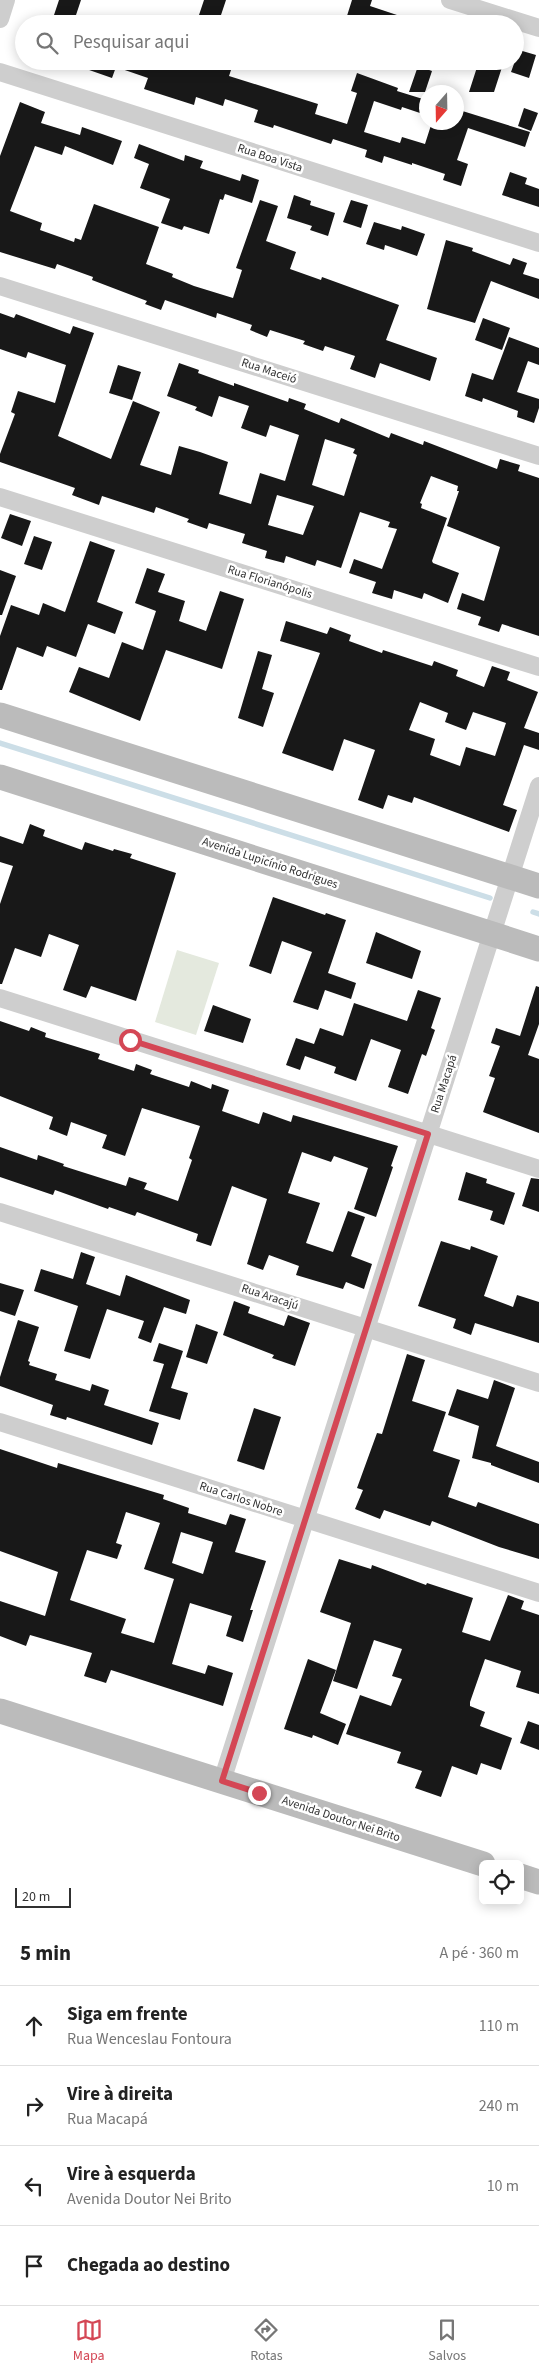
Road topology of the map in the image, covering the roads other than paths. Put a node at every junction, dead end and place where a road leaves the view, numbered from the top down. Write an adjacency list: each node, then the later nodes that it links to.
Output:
1 (6, 0): 4 (street)
2 (450, 0): 3 (street)
3 (498, 15)
4 (0, 19)
5 (524, 23): 6 (street)
6 (539, 28)
7 (0, 72): 8 (street, Rua Boa Vista)
8 (539, 243)
9 (0, 286): 10 (street, Rua Maceió)
10 (539, 456)
11 (0, 497): 12 (street, Rua Florianópolis)
12 (539, 667)
13 (0, 715): 16 (street)
14 (0, 777): 18 (street, Avenida Lupicínio Rodrigues)
15 (539, 786): 16 (street, Rua Macapá)
16 (510, 877): 17 (street); 18 (street, Rua Macapá)
17 (539, 886)
18 (492, 934): 19 (street, Avenida Lupicínio Rodrigues); 21 (street, Rua Macapá)
19 (539, 949)
20 (0, 998): 21 (street)
21 (428, 1134): 22 (street); 24 (street, Rua Macapá)
22 (539, 1169)
23 (0, 1212): 24 (street, Rua Aracajú)
24 (366, 1328): 25 (street, Rua Aracajú); 27 (street, Rua Macapá)
25 (539, 1383)
26 (0, 1422): 27 (street, Rua Carlos Nobre)
27 (305, 1519): 28 (street, Rua Carlos Nobre); 30 (street, Rua Macapá)
28 (539, 1593)
29 (0, 1711): 30 (street, Avenida Doutor Nei Brito)
30 (222, 1781): 31 (street, Avenida Doutor Nei Brito)
31 (479, 1863)
32 (524, 1877): 33 (street)
33 (539, 1882)

